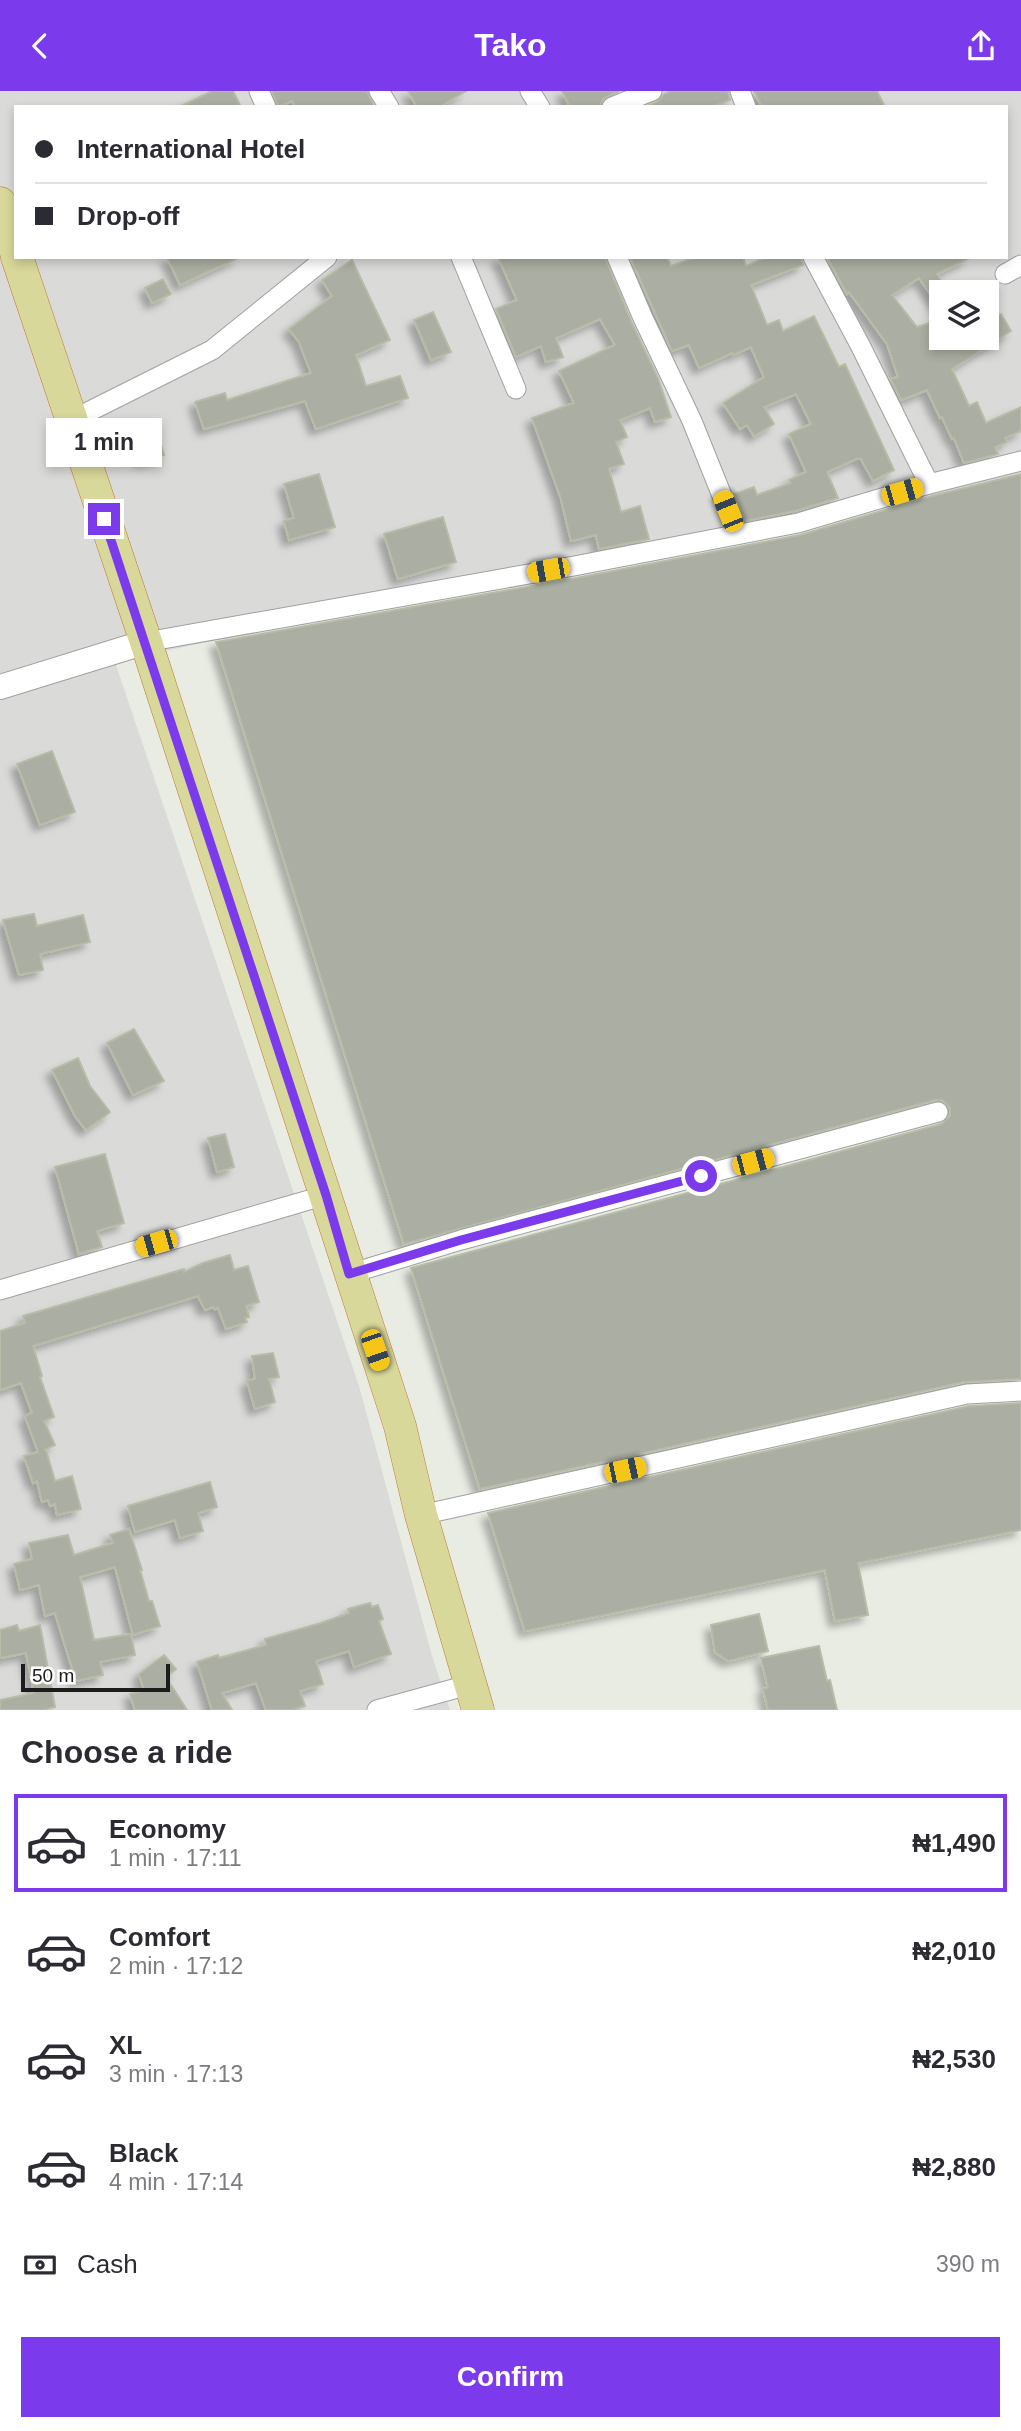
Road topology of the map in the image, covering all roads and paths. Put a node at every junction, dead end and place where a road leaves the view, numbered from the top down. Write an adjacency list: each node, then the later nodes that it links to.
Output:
1 (652, 91): 2 (street)
2 (617, 105)
3 (0, 203): 4 (highway)
4 (14, 246)
5 (18, 259): 11 (highway)
6 (325, 259): 11 (street)
7 (462, 259): 10 (street)
8 (618, 259): 14 (street)
9 (814, 259): 13 (street)
10 (516, 389)
11 (70, 421): 15 (highway)
12 (1021, 461): 13 (street)
13 (929, 484): 14 (street)
14 (737, 533): 15 (street)
15 (146, 642): 16 (street); 18 (highway)
16 (0, 687)
17 (938, 1112): 19 (street)
18 (326, 1195): 19 (highway); 20 (street)
19 (349, 1274): 22 (highway)
20 (0, 1290)
21 (1021, 1391): 22 (street)
22 (421, 1515): 23 (highway)
23 (475, 1697): 24 (street)
24 (377, 1710)

